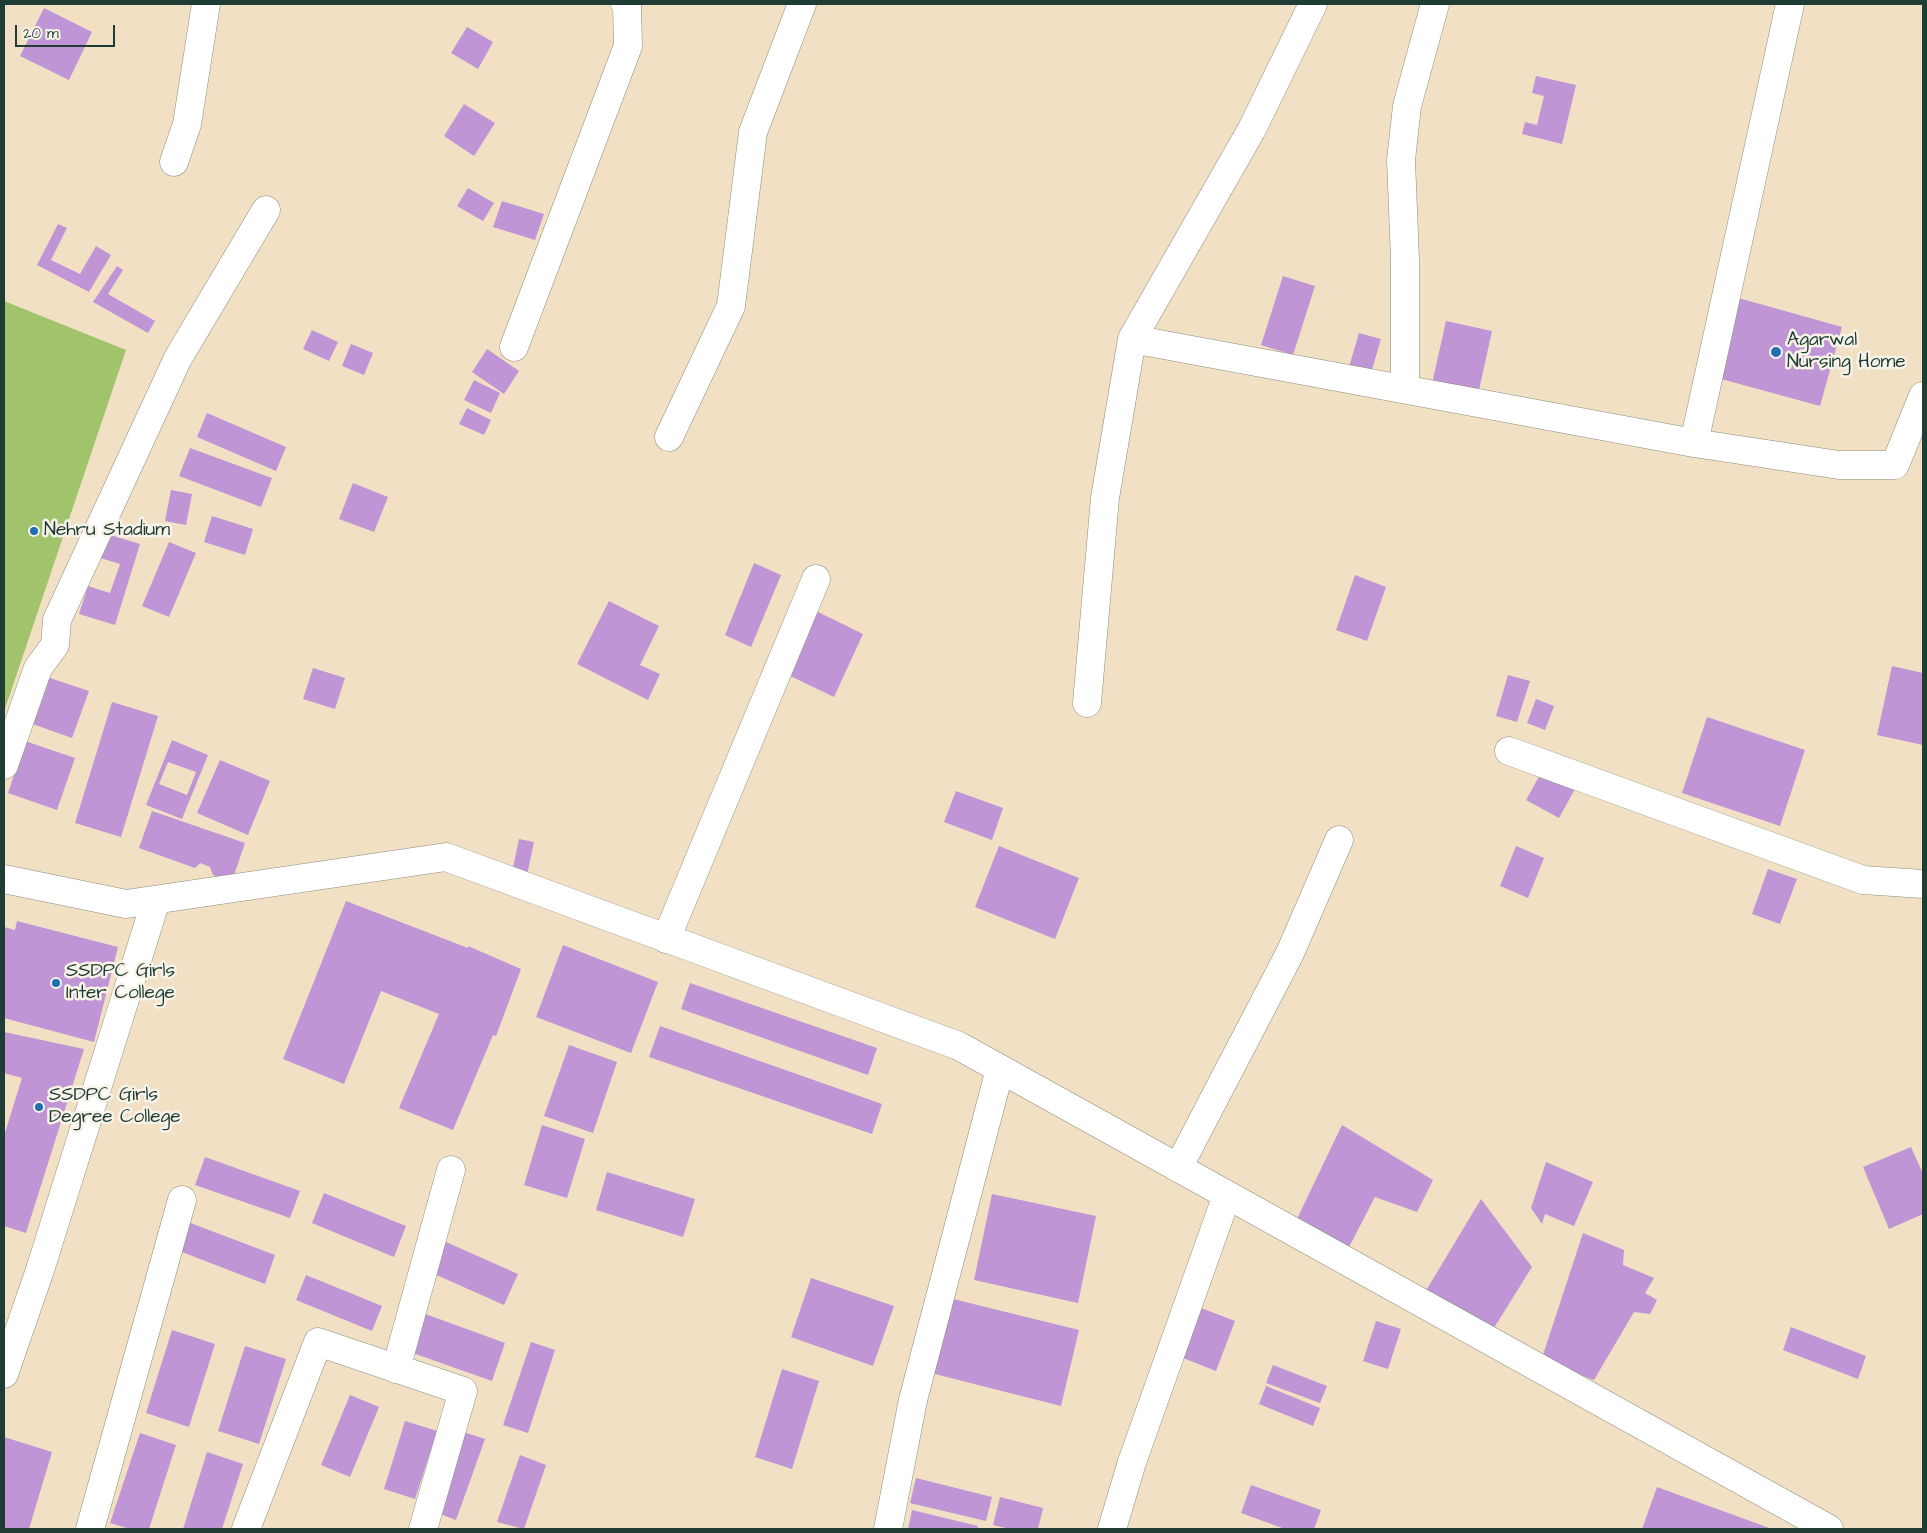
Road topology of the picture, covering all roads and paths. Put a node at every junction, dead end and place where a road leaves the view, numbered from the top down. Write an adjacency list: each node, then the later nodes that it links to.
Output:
1 (206, 4): 7 (street)
2 (625, 4): 10 (street)
3 (802, 4): 13 (street)
4 (1313, 4): 9 (street)
5 (1435, 4): 11 (street)
6 (1790, 4): 14 (street)
7 (174, 162)
8 (266, 210): 18 (street)
9 (1132, 339): 11 (street); 16 (street)
10 (514, 347)
11 (1406, 388): 14 (street)
12 (1920, 413): 14 (street)
13 (669, 437)
14 (1694, 443)
15 (816, 579): 23 (street)
16 (1087, 703)
17 (1509, 751): 21 (street)
18 (4, 765)
19 (1339, 840): 25 (street)
20 (4, 879): 22 (street)
21 (1923, 884)
22 (156, 900): 23 (street); 30 (street)
23 (666, 939): 24 (street)
24 (1000, 1069): 25 (street); 34 (street)
25 (1178, 1168): 27 (street)
26 (451, 1170): 29 (street)
27 (1227, 1195): 35 (street); 36 (street)
28 (182, 1200): 31 (street)
29 (396, 1369): 32 (street); 33 (street)
30 (4, 1374)
31 (90, 1529)
32 (246, 1529)
33 (423, 1529)
34 (888, 1529)
35 (1112, 1529)
36 (1829, 1529)

